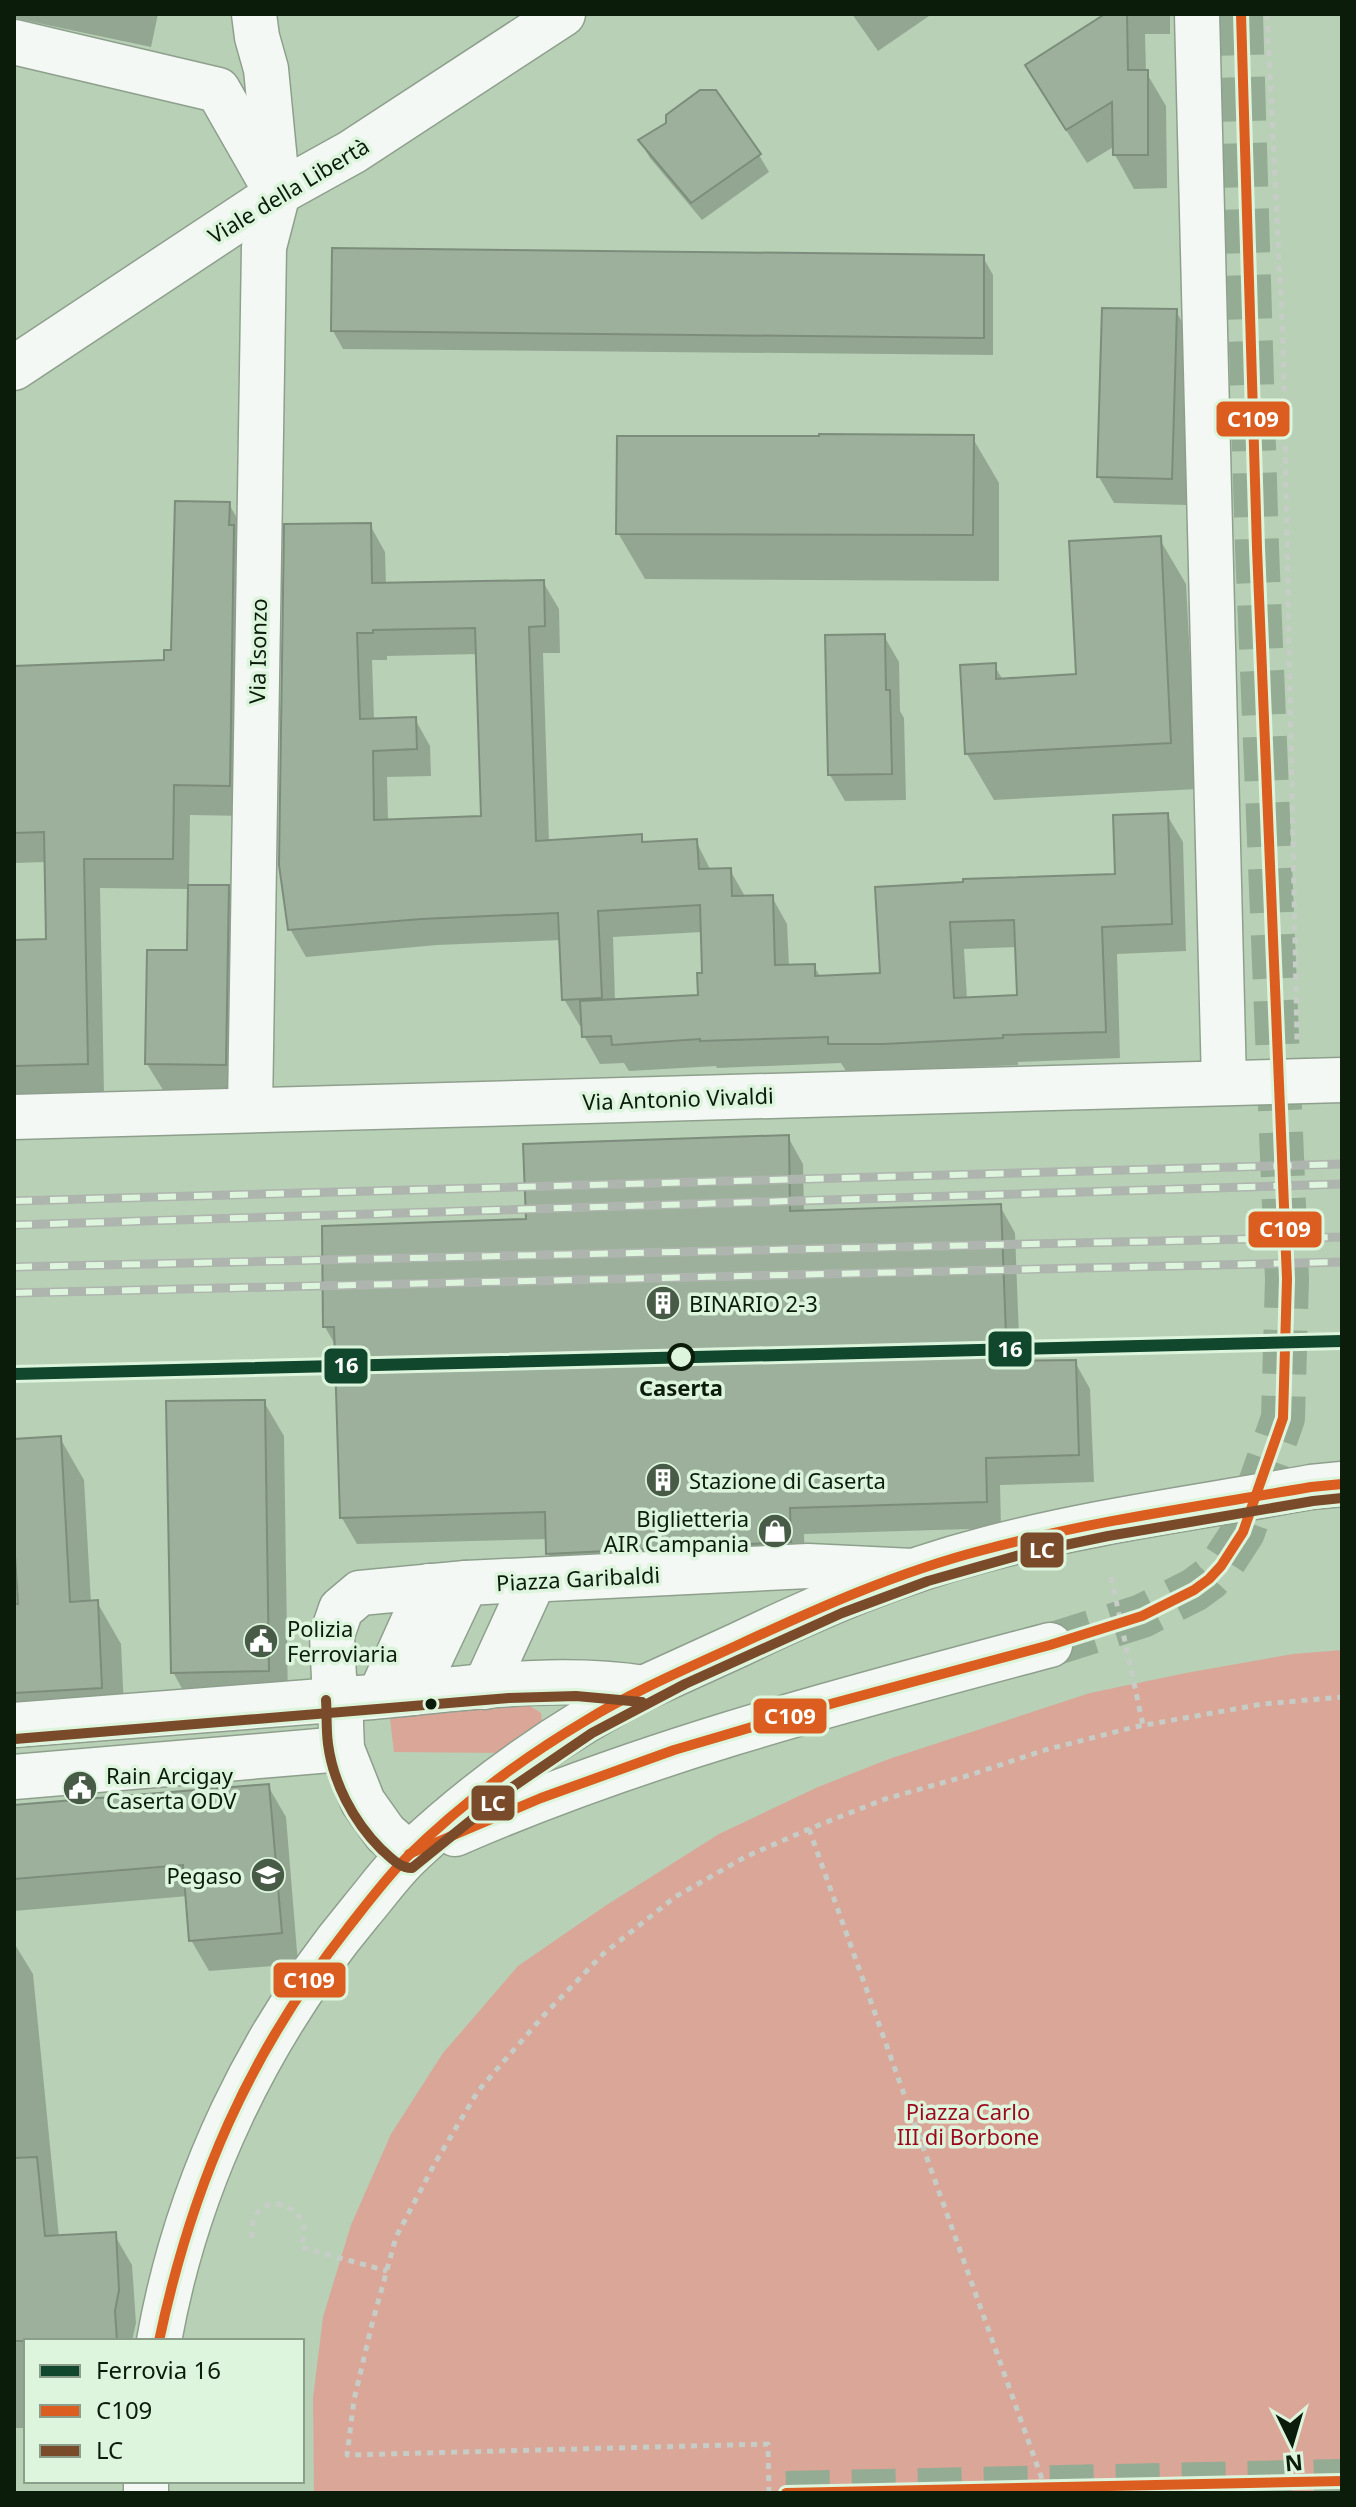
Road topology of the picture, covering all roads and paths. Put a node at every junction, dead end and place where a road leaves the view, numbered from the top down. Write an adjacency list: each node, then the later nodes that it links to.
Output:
1 (254, 14): 6 (street)
2 (563, 14): 6 (street, Viale della Libertà)
3 (1197, 14): 10 (street)
4 (1267, 14): 9 (path)
5 (14, 42): 6 (street)
6 (278, 193): 7 (street, Viale della Libertà); 11 (street, Via Isonzo)
7 (14, 368)
8 (1342, 1080): 9 (street, Via Antonio Vivaldi)
9 (1299, 1081): 10 (street, Via Antonio Vivaldi)
10 (1224, 1083): 11 (street, Via Antonio Vivaldi)
11 (250, 1110): 12 (street, Via Antonio Vivaldi)
12 (14, 1117)
13 (1342, 1484): 14 (street, Piazza Garibaldi)
14 (913, 1571): 16 (street, Piazza Garibaldi); 18 (street, Piazza Garibaldi)
15 (1111, 1577): 22 (path)
16 (483, 1583): 19 (street); 19 (street); 19 (street, Piazza Garibaldi)
17 (1050, 1645): 26 (street)
18 (644, 1688): 19 (street); 26 (street, Piazza Garibaldi)
19 (414, 1693): 21 (street); 23 (street, Piazza Garibaldi)
20 (1342, 1697): 22 (path)
21 (14, 1725)
22 (1143, 1725): 25 (path)
23 (342, 1749): 24 (street); 26 (street, Piazza Garibaldi)
24 (14, 1777)
25 (809, 1829): 28 (path); 31 (path)
26 (409, 1854): 29 (street)
27 (252, 2238): 28 (path)
28 (387, 2271): 30 (path)
29 (159, 2339)
30 (769, 2493)
31 (1047, 2493)

